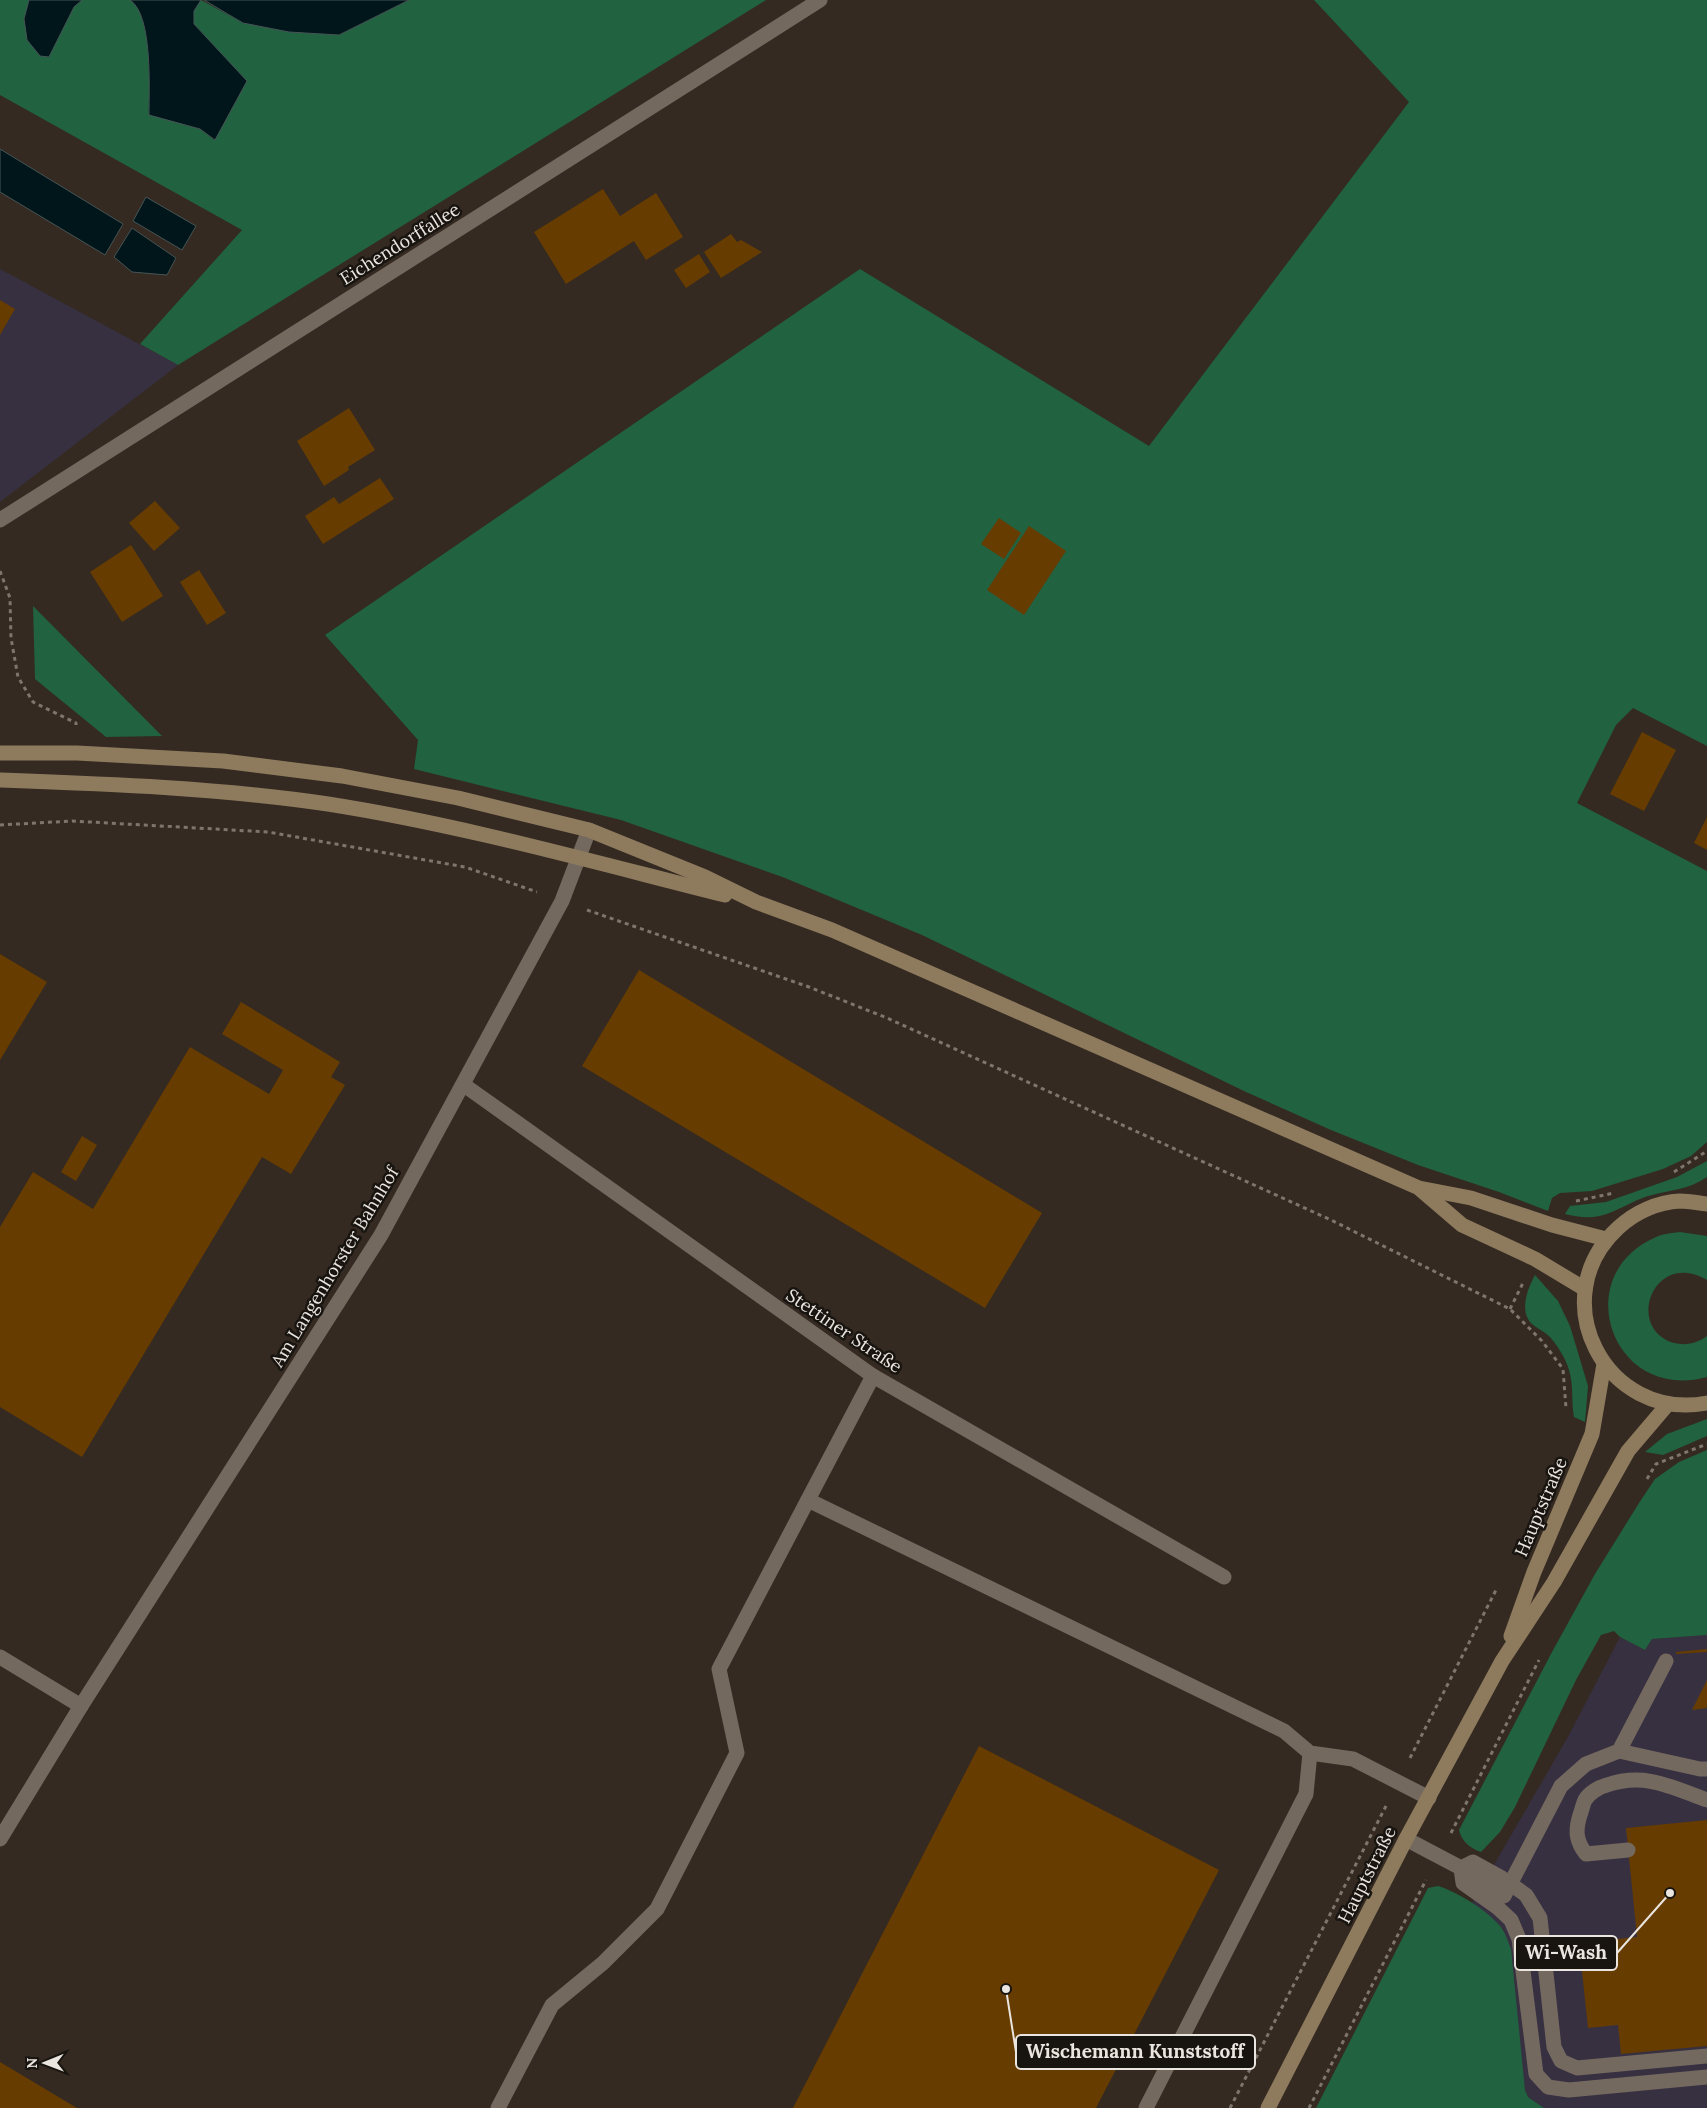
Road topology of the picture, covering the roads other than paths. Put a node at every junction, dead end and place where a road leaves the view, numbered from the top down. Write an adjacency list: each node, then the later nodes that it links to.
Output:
1 (820, 0): 2 (street, Eichendorffallee)
2 (0, 520)
3 (0, 753): 5 (street)
4 (0, 780): 6 (street)
5 (589, 830): 6 (street, Am Langenhorster Bahnhof); 7 (street)
6 (579, 858): 7 (street); 8 (street, Am Langenhorster Bahnhof)
7 (756, 902): 9 (street)
8 (464, 1085): 14 (street, Stettiner Straße); 22 (street, Am Langenhorster Bahnhof)
9 (1419, 1188): 11 (street); 12 (street)
10 (1707, 1204): 11 (street)
11 (1606, 1239): 12 (street)
12 (1585, 1289): 13 (street)
13 (1604, 1364): 16 (street); 20 (street, Hauptstraße)
14 (873, 1376): 17 (street); 18 (street, Stettiner Straße)
15 (1707, 1403): 16 (street)
16 (1668, 1404): 20 (street, Hauptstraße)
17 (808, 1500): 24 (street); 35 (street)
18 (1224, 1577)
19 (0, 1658): 22 (street)
20 (1502, 1661): 26 (street, Hauptstraße)
21 (1666, 1661): 23 (street)
22 (81, 1706): 28 (street, Am Langenhorster Bahnhof)
23 (1619, 1751): 25 (street); 32 (street)
24 (1310, 1753): 26 (street); 36 (street)
25 (1707, 1768)
26 (1429, 1798): 29 (street, Hauptstraße)
27 (1707, 1800): 30 (street)
28 (0, 1839)
29 (1406, 1839): 31 (street); 37 (street, Hauptstraße)
30 (1628, 1850)
31 (1461, 1868): 32 (street); 34 (street)
32 (1511, 1885): 33 (street)
33 (1707, 2056)
34 (1707, 2077)
35 (498, 2108)
36 (1146, 2108)
37 (1268, 2108)

